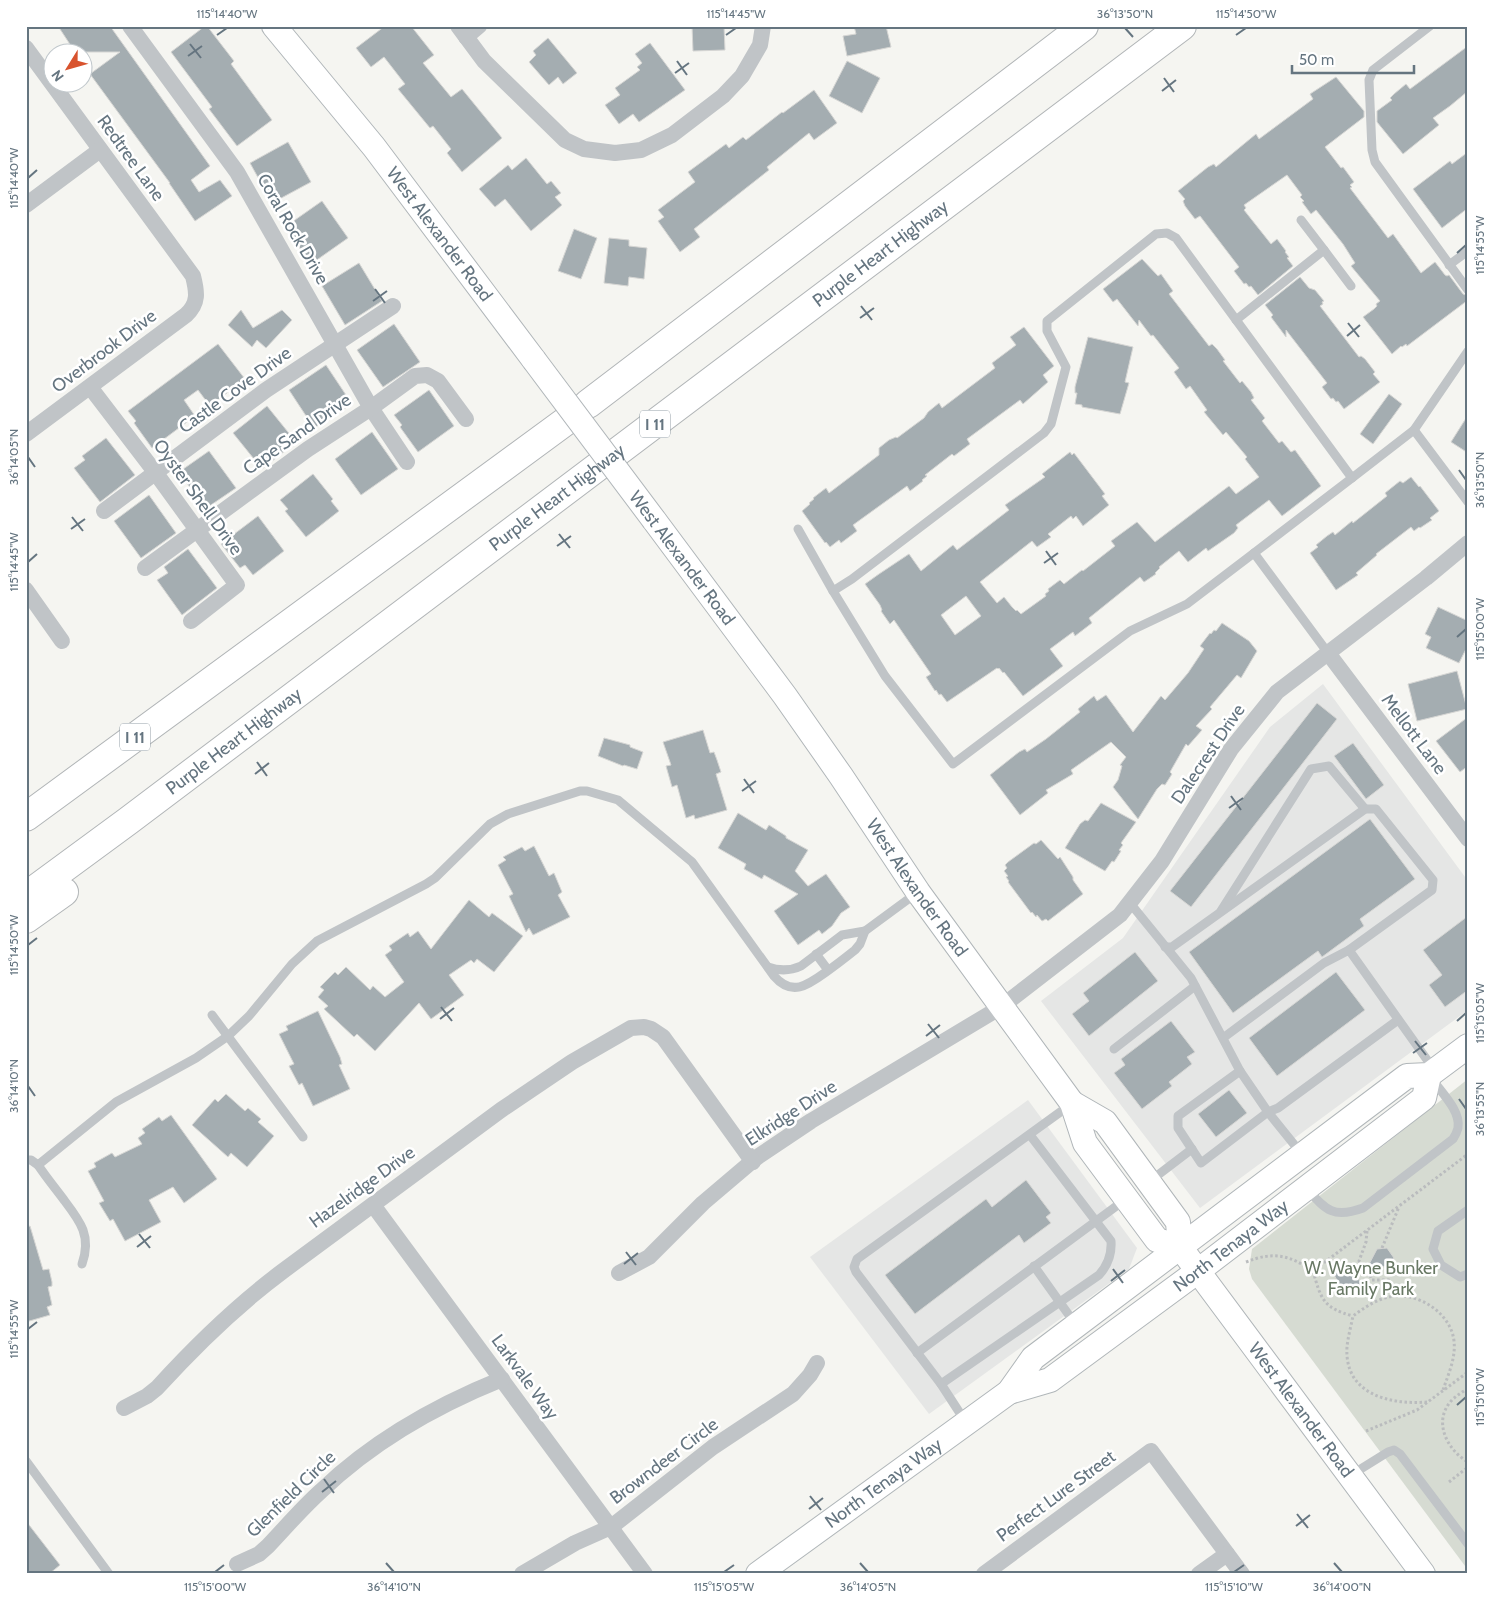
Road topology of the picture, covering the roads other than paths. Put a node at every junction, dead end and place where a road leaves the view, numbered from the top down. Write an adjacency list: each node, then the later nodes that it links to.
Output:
1 (274, 26): 49 (main road, West Alexander Road, bridge)
2 (480, 26): 8 (street)
3 (1084, 26): 24 (highway)
4 (1182, 26): 47 (highway, Purple Heart Highway / I 11)
5 (1430, 26): 15 (lane)
6 (132, 27): 21 (street, Coral Rock Drive)
7 (762, 30): 8 (street)
8 (462, 32)
9 (26, 48): 10 (street, Redtree Lane)
10 (100, 150): 11 (street); 18 (street, Redtree Lane)
11 (26, 205)
12 (1301, 220): 13 (lane)
13 (1324, 250): 16 (lane); 20 (lane)
14 (1468, 251): 15 (lane)
15 (1449, 265): 17 (lane)
16 (1351, 286)
17 (1468, 290)
18 (197, 294): 23 (street, Overbrook Drive)
19 (393, 306): 21 (street, Castle Cove Drive)
20 (1236, 320): 32 (lane); 41 (lane)
21 (336, 343): 25 (street, Coral Rock Drive); 31 (street, Castle Cove Drive)
22 (1468, 351): 28 (lane)
23 (90, 387): 29 (street, Overbrook Drive); 31 (street, Oyster Shell Drive)
24 (588, 404)
25 (371, 408): 26 (street, Cape Sand Drive); 30 (street, Coral Rock Drive); 35 (street, Cape Sand Drive)
26 (466, 419)
27 (566, 421): 46 (highway, I 11)
28 (1414, 430): 32 (lane); 33 (lane)
29 (26, 434)
30 (408, 462)
31 (155, 472): 34 (street, Castle Cove Drive); 35 (street, Oyster Shell Drive)
32 (1352, 478): 38 (lane)
33 (1468, 502)
34 (104, 511)
35 (198, 529): 39 (street, Cape Sand Drive); 42 (street, Oyster Shell Drive)
36 (798, 529): 41 (lane)
37 (1468, 543): 44 (street, Dalecrest Drive)
38 (1254, 553): 41 (lane); 44 (lane)
39 (145, 568)
40 (26, 590): 43 (street)
41 (833, 591)
42 (192, 622)
43 (62, 641)
44 (1328, 653): 48 (street, Mellott Lane); 51 (street, Dalecrest Drive)
45 (1366, 809): 52 (lane); 52 (lane); 56 (lane)
46 (26, 817)
47 (128, 821): 50 (highway, Purple Heart Highway / I 11); 53 (highway)
48 (1468, 839)
49 (918, 892): 54 (lane); 61 (main road, West Alexander Road)
50 (26, 896)
51 (1130, 903): 55 (lane); 61 (street, Dalecrest Drive)
52 (1218, 914): 55 (lane)
53 (26, 919)
54 (865, 932): 57 (lane); 59 (lane)
55 (1165, 947): 60 (lane)
56 (1349, 950): 63 (lane); 65 (lane)
57 (816, 954): 58 (lane); 59 (lane)
58 (768, 967): 59 (lane); 64 (lane)
59 (828, 970)
60 (1195, 986): 65 (lane); 67 (lane)
61 (1001, 1007): 70 (main road, West Alexander Road); 77 (street, Elkridge Drive)
62 (212, 1015): 64 (lane)
63 (1398, 1020): 69 (lane); 71 (lane)
64 (228, 1036): 73 (lane); 78 (lane)
65 (1223, 1038): 68 (lane)
66 (1468, 1046): 69 (main road)
67 (1114, 1049)
68 (1240, 1071): 71 (lane); 74 (lane)
69 (1432, 1073): 75 (main road, North Tenaya Way); 80 (main road, North Tenaya Way); 80 (lane)
70 (1072, 1103): 72 (lane); 79 (main road, West Alexander Road); 81 (main road, West Alexander Road)
71 (1268, 1112): 74 (lane); 75 (lane)
72 (1030, 1135): 84 (lane); 93 (lane)
73 (302, 1137)
74 (1192, 1149): 79 (lane)
75 (1303, 1154): 85 (main road, North Tenaya Way)
76 (26, 1160): 78 (lane)
77 (752, 1162): 82 (street, Hazelridge Drive); 89 (street, Elkridge Drive)
78 (38, 1165): 86 (lane)
79 (1149, 1182): 85 (main road, West Alexander Road)
80 (1306, 1188): 88 (main road, North Tenaya Way)
81 (1127, 1199): 84 (lane); 85 (main road, West Alexander Road)
82 (373, 1205): 95 (street, Larkvale Way); 98 (street, Hazelridge Drive)
83 (1468, 1210): 90 (lane)
84 (1097, 1220): 87 (lane); 91 (lane)
85 (1180, 1247): 88 (main road, West Alexander Road); 92 (main road, North Tenaya Way)
86 (82, 1264)
87 (1034, 1266): 91 (lane); 93 (lane)
88 (1198, 1271): 97 (main road, North Tenaya Way); 101 (main road, West Alexander Road)
89 (620, 1273)
90 (1468, 1274)
91 (1060, 1302): 92 (lane); 96 (lane)
92 (1076, 1325): 97 (main road, North Tenaya Way)
93 (917, 1353): 96 (lane)
94 (817, 1363): 102 (street, Browndeer Circle)
95 (502, 1379): 102 (street, Larkvale Way); 105 (street, Glenfield Circle)
96 (941, 1384): 99 (lane)
97 (1009, 1392): 99 (main road, North Tenaya Way)
98 (124, 1408)
99 (967, 1423): 109 (main road, North Tenaya Way)
100 (26, 1461): 106 (lane)
101 (1350, 1475): 103 (lane); 113 (main road, West Alexander Road)
102 (610, 1527): 107 (street, Browndeer Circle); 108 (street, Larkvale Way)
103 (1468, 1544)
104 (1227, 1554): 110 (street, Perfect Lure Street); 111 (street); 112 (street)
105 (238, 1564)
106 (109, 1574)
107 (522, 1574)
108 (645, 1574)
109 (758, 1574)
110 (984, 1574)
111 (1199, 1574)
112 (1242, 1574)
113 (1423, 1574)

